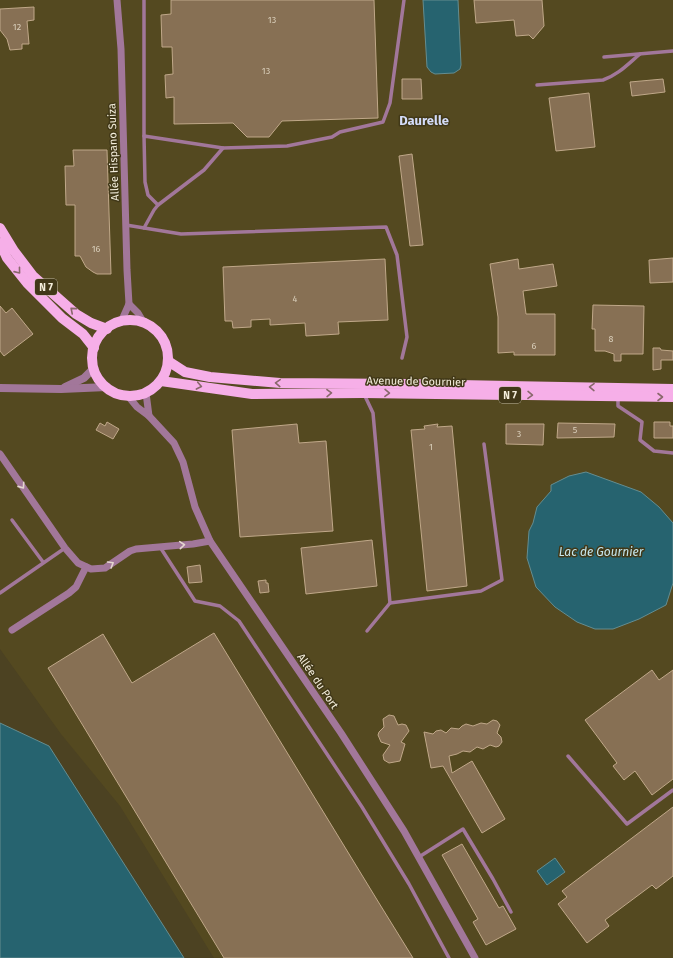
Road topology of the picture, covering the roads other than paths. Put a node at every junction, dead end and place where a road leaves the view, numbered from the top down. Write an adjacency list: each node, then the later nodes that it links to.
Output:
1 (117, 0): 11 (street, Allée Hispano Suiza)
2 (144, 0): 8 (lane)
3 (404, 0): 9 (lane)
4 (673, 51): 5 (lane)
5 (640, 54): 6 (lane); 7 (lane)
6 (604, 57)
7 (537, 85)
8 (144, 136): 9 (lane); 10 (lane)
9 (223, 148): 10 (lane)
10 (158, 205): 13 (lane)
11 (126, 225): 13 (lane); 15 (street, Allée Hispano Suiza)
12 (0, 228): 18 (main road, N 7, one-way to 12)
13 (144, 228): 20 (lane)
14 (0, 242): 19 (main road, N 7, one-way to 19)
15 (129, 304): 16 (street, Allée Hispano Suiza); 17 (street)
16 (121, 322): 17 (main road); 18 (main road)
17 (144, 323): 21 (main road)
18 (107, 329): 19 (main road)
19 (94, 348): 22 (main road)
20 (402, 358)
21 (168, 361): 23 (main road); 26 (main road, Avenue de Gournier / N 7, one-way to 21)
22 (94, 368): 24 (main road); 27 (street)
23 (161, 381): 26 (main road, Avenue de Gournier / N 7, one-way to 26); 29 (main road)
24 (107, 387): 27 (street); 31 (main road)
25 (0, 388): 27 (street)
26 (363, 388): 30 (main road, Avenue de Gournier / N 7); 44 (lane)
27 (61, 389)
28 (673, 389): 30 (main road, Avenue de Gournier / N 7)
29 (146, 392): 31 (main road); 33 (street)
30 (618, 392): 32 (main road, Avenue de Gournier / N 7, one-way to 32); 35 (lane)
31 (128, 396): 33 (street, Allée du Port)
32 (673, 397)
33 (149, 416): 38 (street, Allée du Port)
34 (484, 444): 44 (lane)
35 (673, 453)
36 (0, 454): 40 (street, one-way to 40)
37 (12, 520): 41 (lane)
38 (210, 541): 39 (street, one-way to 38); 49 (street, Allée du Port)
39 (160, 547): 42 (street, one-way to 39); 51 (lane)
40 (65, 548): 41 (lane); 42 (street)
41 (43, 562): 43 (lane)
42 (86, 567): 45 (street)
43 (0, 593)
44 (390, 603): 46 (lane)
45 (12, 630)
46 (367, 631)
47 (568, 756): 48 (lane)
48 (673, 790)
49 (419, 857): 50 (lane); 52 (street, Allée du Port)
50 (511, 912)
51 (448, 958)
52 (475, 958)

